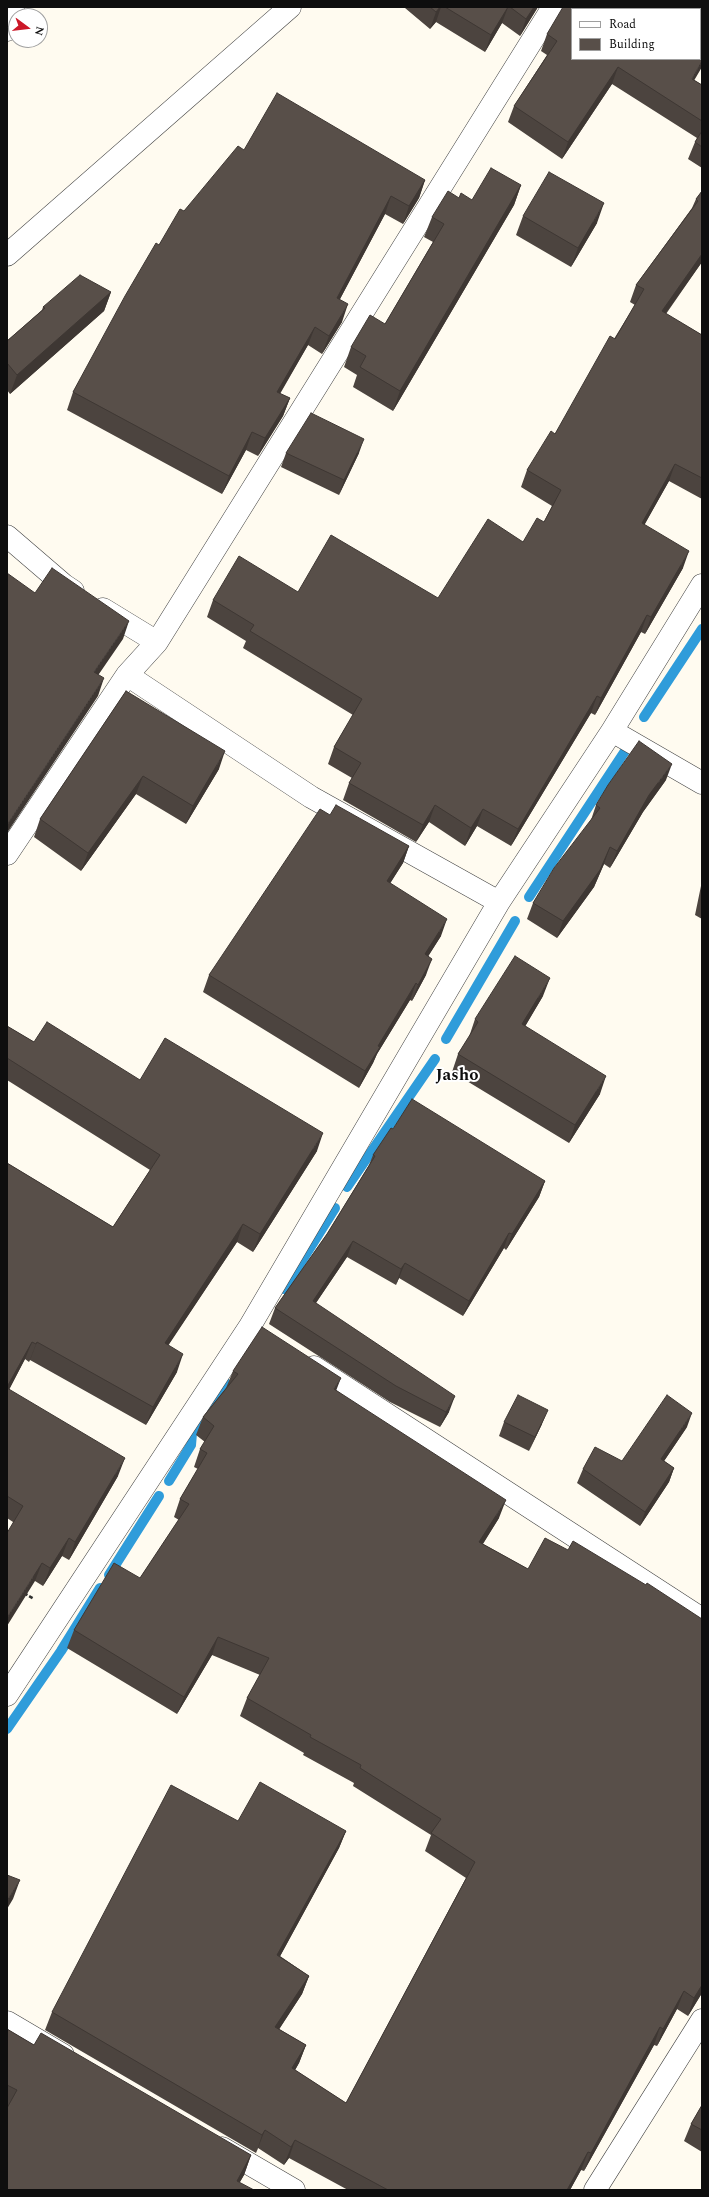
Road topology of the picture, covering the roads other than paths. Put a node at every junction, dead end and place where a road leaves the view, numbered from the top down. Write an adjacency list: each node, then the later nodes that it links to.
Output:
1 (290, 7): 3 (street)
2 (553, 7): 6 (street)
3 (7, 255)
4 (7, 536): 6 (street)
5 (702, 585): 8 (street)
6 (157, 642): 7 (street)
7 (127, 675): 10 (street); 11 (street)
8 (612, 731): 9 (street); 11 (street)
9 (702, 783)
10 (7, 854)
11 (499, 902): 12 (street)
12 (250, 1326): 13 (street); 16 (street)
13 (270, 1338)
14 (296, 1356): 15 (street)
15 (702, 1619)
16 (7, 1695)
17 (702, 2020): 22 (street)
18 (7, 2022): 19 (street)
19 (82, 2066)
20 (205, 2138): 21 (street)
21 (294, 2190)
22 (595, 2190)

